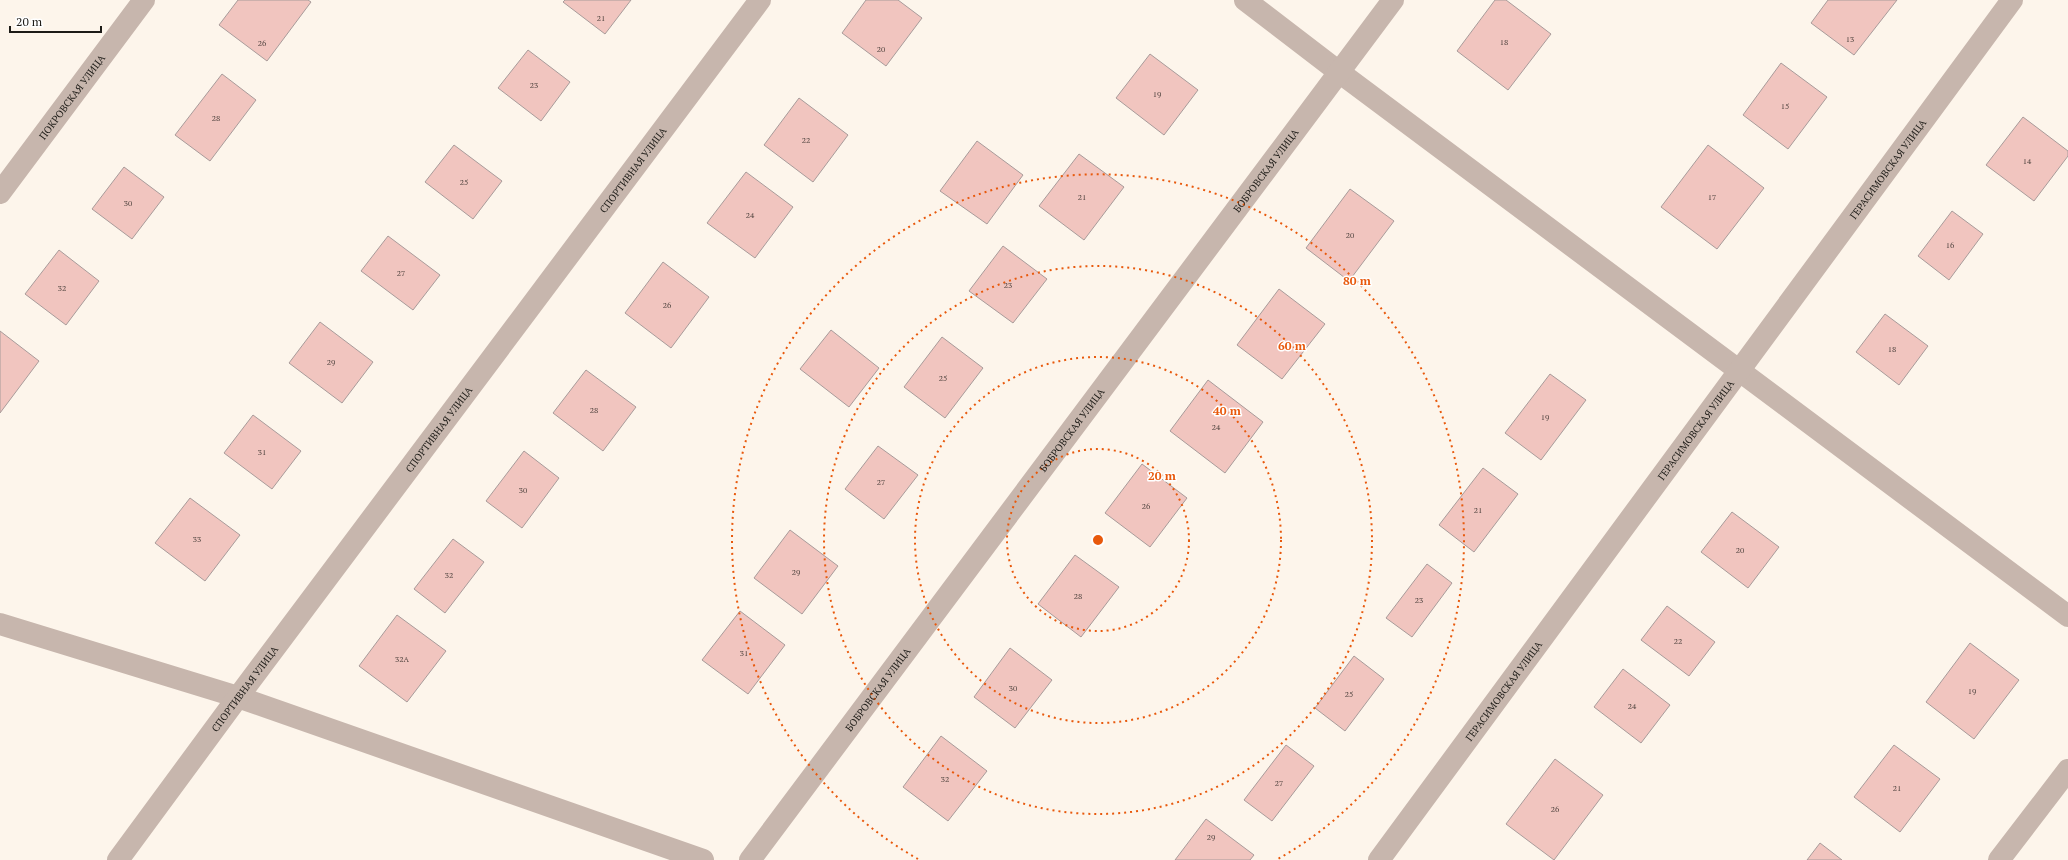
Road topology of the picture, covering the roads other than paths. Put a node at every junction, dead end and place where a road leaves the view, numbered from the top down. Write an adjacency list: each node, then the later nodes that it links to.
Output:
1 (144, 0): 7 (street, ПОКРОВСКАЯ УЛИЦА)
2 (760, 0): 11 (street, СПОРТИВНАЯ УЛИЦА)
3 (1245, 0): 6 (street)
4 (1393, 0): 6 (street, БОБРОВСКАЯ УЛИЦА)
5 (2012, 0): 8 (street, ГЕРАСИМОВСКАЯ УЛИЦА)
6 (1339, 72): 8 (street); 15 (street, БОБРОВСКАЯ УЛИЦА)
7 (0, 193)
8 (1740, 370): 9 (street); 16 (street, ГЕРАСИМОВСКАЯ УЛИЦА)
9 (2068, 616)
10 (0, 624): 11 (street)
11 (238, 697): 13 (street, СПОРТИВНАЯ УЛИЦА); 14 (street)
12 (2068, 770): 17 (street)
13 (118, 860)
14 (703, 860)
15 (750, 860)
16 (1379, 860)
17 (1999, 860)

